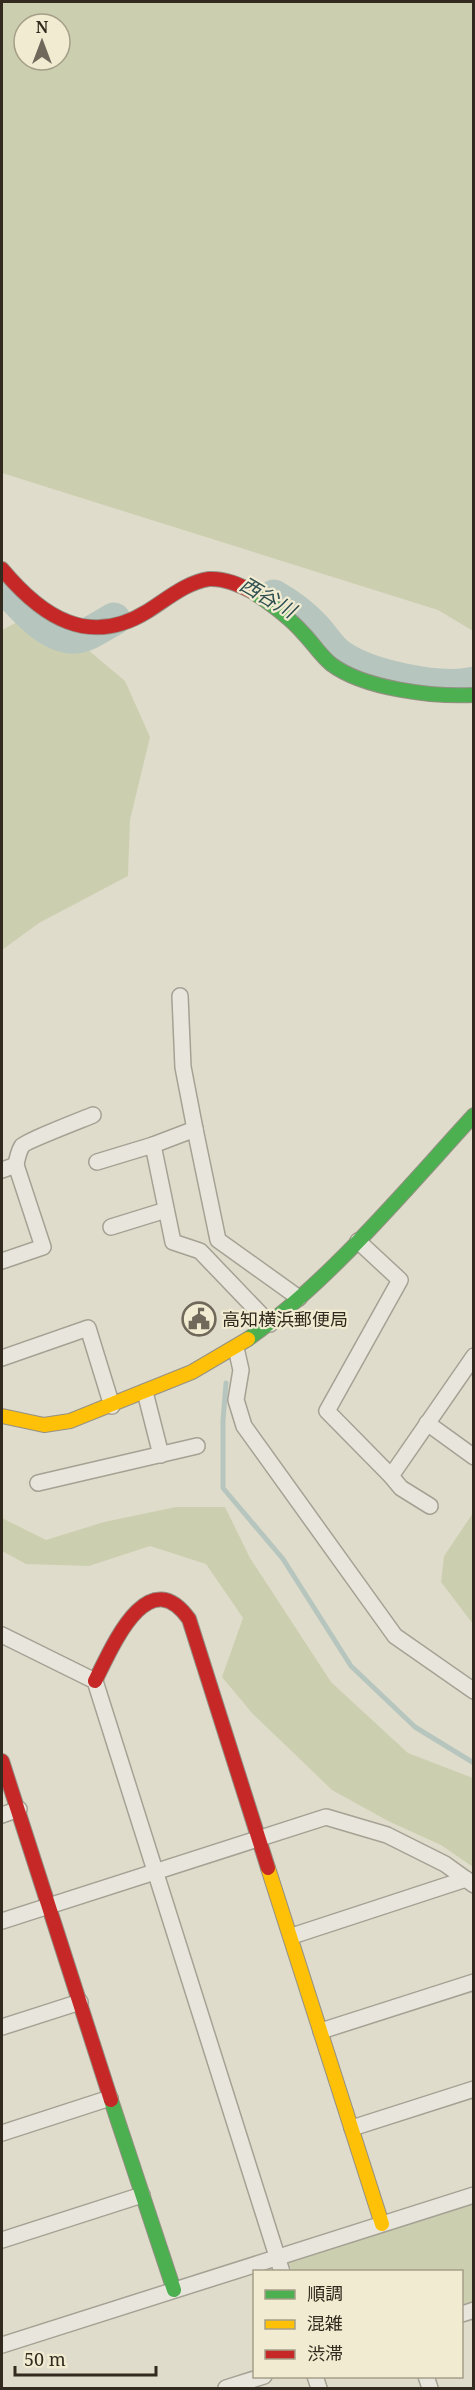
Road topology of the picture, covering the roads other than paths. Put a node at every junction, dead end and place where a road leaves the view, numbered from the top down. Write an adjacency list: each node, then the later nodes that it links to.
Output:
1 (2, 569): 2 (street)
2 (474, 695)
3 (180, 996): 6 (street)
4 (474, 1114): 12 (street)
5 (93, 1115): 9 (street)
6 (195, 1129): 7 (street); 14 (street)
7 (153, 1145): 8 (street); 10 (street)
8 (97, 1162)
9 (8, 1168): 13 (street)
10 (166, 1210): 11 (street); 15 (street)
11 (111, 1227)
12 (358, 1241): 14 (street); 26 (street)
13 (2, 1261)
14 (299, 1298): 15 (street)
15 (270, 1324): 16 (street)
16 (236, 1348): 19 (street); 31 (street)
17 (474, 1356): 22 (street)
18 (2, 1358): 20 (street)
19 (145, 1392): 20 (street); 24 (street)
20 (112, 1406): 21 (street)
21 (2, 1416)
22 (427, 1423): 25 (street); 26 (street)
23 (197, 1446): 24 (street)
24 (161, 1455): 27 (street)
25 (474, 1456)
26 (391, 1476): 28 (street)
27 (38, 1483)
28 (430, 1506)
29 (2, 1635): 30 (street)
30 (95, 1682): 35 (street); 36 (street)
31 (474, 1691)
32 (2, 1761): 33 (street)
33 (20, 1809): 34 (street); 38 (street)
34 (2, 1815)
35 (261, 1838): 36 (street); 37 (street); 40 (street)
36 (154, 1872): 38 (street); 53 (street)
37 (470, 1882): 40 (street)
38 (50, 1905): 39 (street); 42 (street)
39 (2, 1921)
40 (292, 1936): 44 (street)
41 (474, 1982): 44 (street)
42 (80, 2002): 43 (street); 46 (street)
43 (2, 2027)
44 (321, 2031): 47 (street)
45 (474, 2089): 47 (street)
46 (110, 2098): 48 (street); 49 (street)
47 (352, 2128): 51 (street)
48 (2, 2133)
49 (142, 2195): 52 (street); 56 (street)
50 (474, 2195): 51 (street)
51 (382, 2224): 53 (street)
52 (2, 2240)
53 (280, 2264): 54 (street)
54 (256, 2270)
55 (253, 2271): 56 (street)
56 (174, 2290): 57 (street)
57 (2, 2345)
58 (258, 2378): 59 (street)
59 (226, 2388)

